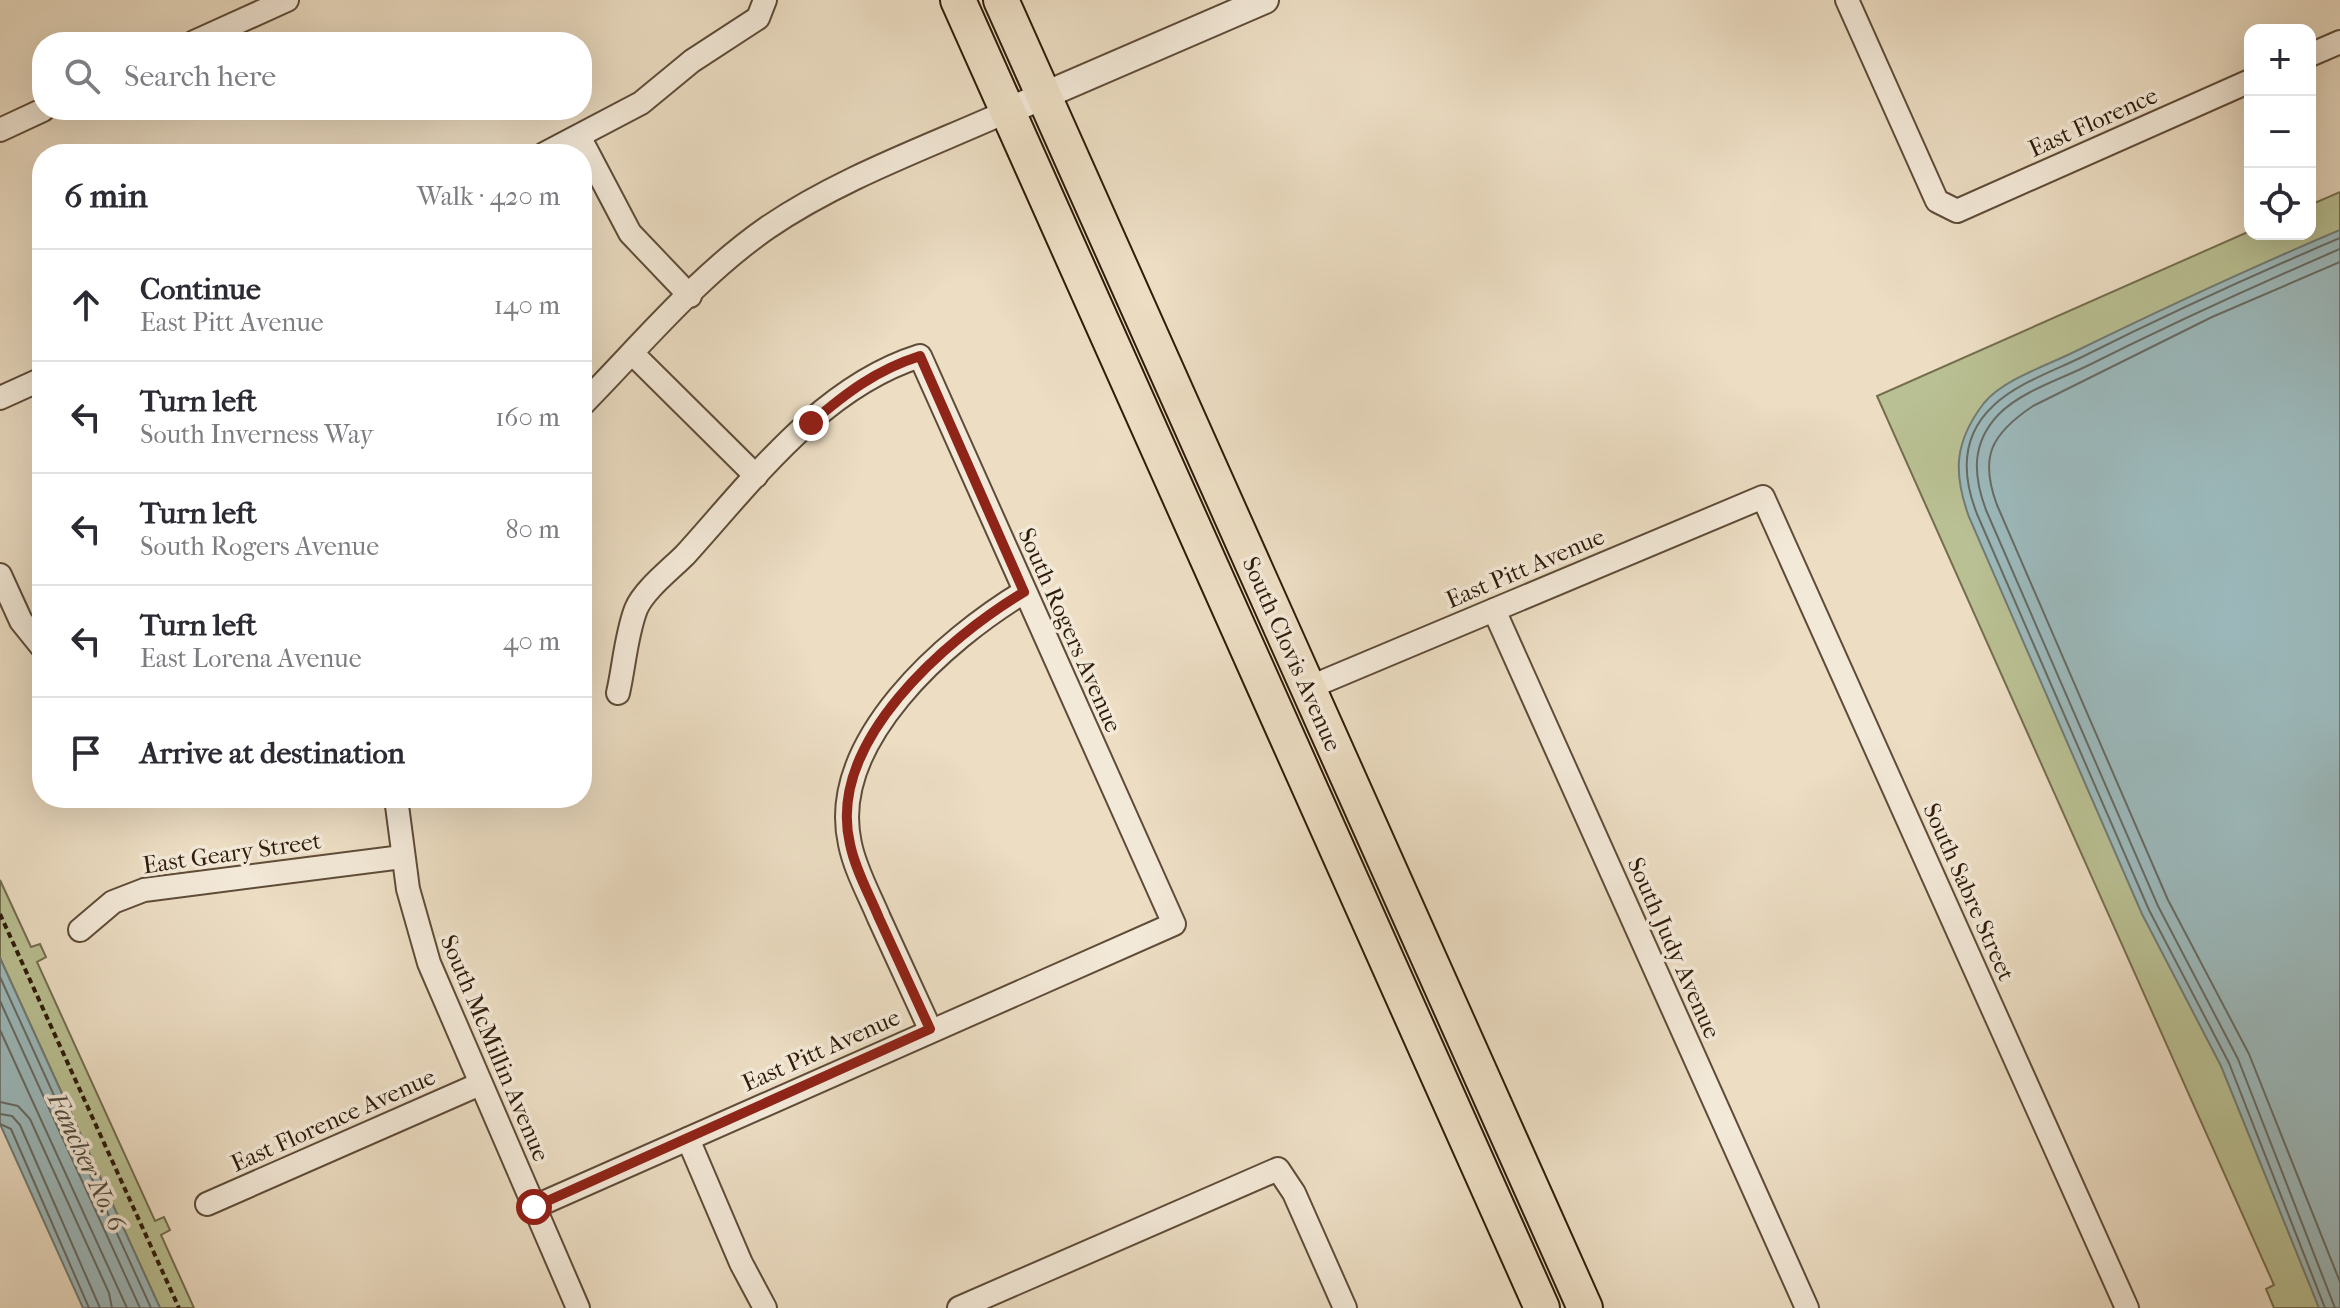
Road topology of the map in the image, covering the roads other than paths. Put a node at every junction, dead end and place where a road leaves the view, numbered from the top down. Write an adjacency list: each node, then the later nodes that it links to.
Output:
1 (287, 0): 7 (street)
2 (958, 0): 12 (main road, South Clovis Avenue)
3 (1001, 0): 11 (main road, South Clovis Avenue)
4 (1265, 0): 11 (street)
5 (1847, 0): 10 (street, East Florence)
6 (766, 2): 15 (street)
7 (216, 32)
8 (2340, 42): 9 (street)
9 (2316, 52)
10 (2244, 84)
11 (1043, 96): 12 (street); 31 (main road, South Clovis Avenue)
12 (1008, 111): 19 (street); 26 (main road, South Clovis Avenue)
13 (32, 115): 14 (street)
14 (0, 130)
15 (580, 138): 16 (street); 17 (street)
16 (566, 144)
17 (583, 144)
18 (592, 161): 19 (street)
19 (690, 296): 20 (street)
20 (633, 354): 22 (street); 24 (street)
21 (32, 384): 23 (street)
22 (592, 395)
23 (0, 398)
24 (756, 476): 28 (street, South Rogers Avenue); 32 (street)
25 (1763, 497): 29 (street, East Pitt Avenue); 49 (street, South Sabre Street)
26 (1186, 511): 31 (main road); 46 (main road, South Clovis Avenue)
27 (0, 575): 30 (street)
28 (1024, 592): 35 (street, South Rogers Avenue); 37 (street)
29 (1494, 610): 31 (street, East Pitt Avenue); 48 (street, South Judy Avenue)
30 (32, 635)
31 (1308, 688): 47 (main road, South Clovis Avenue)
32 (618, 693)
33 (397, 808): 34 (street, South McMillin Avenue)
34 (402, 857): 36 (street, East Geary Street); 38 (street, South McMillin Avenue)
35 (1174, 924): 37 (street, East Pitt Avenue)
36 (80, 930)
37 (930, 1029): 39 (street, East Pitt Avenue)
38 (480, 1084): 40 (street, East Florence Avenue); 41 (street, South McMillin Avenue)
39 (688, 1139): 41 (street, East Pitt Avenue); 43 (street)
40 (207, 1204)
41 (534, 1207): 42 (street, South McMillin Avenue)
42 (578, 1308)
43 (765, 1308)
44 (959, 1308): 45 (street)
45 (1345, 1308)
46 (1542, 1308)
47 (1585, 1308)
48 (1807, 1308)
49 (2127, 1308)

